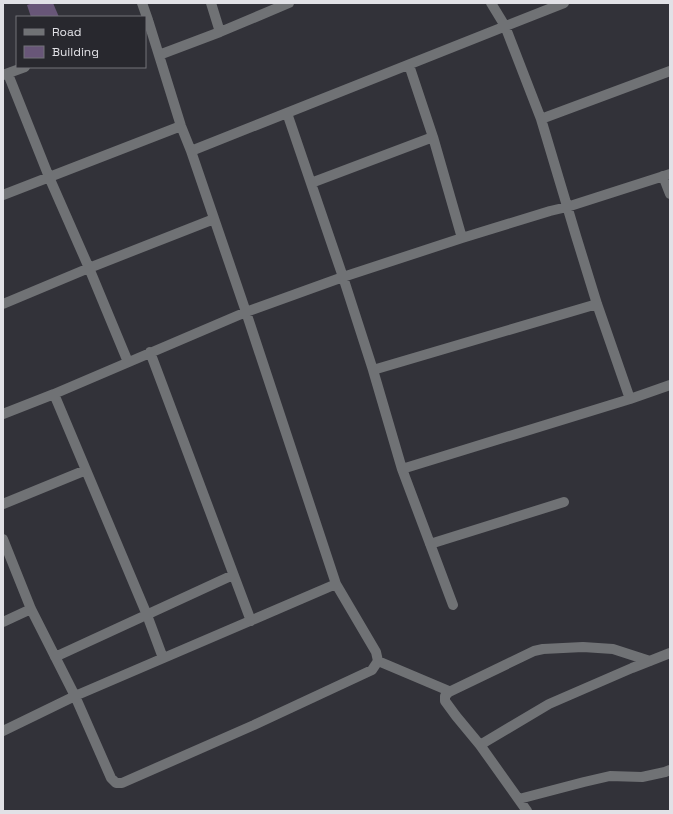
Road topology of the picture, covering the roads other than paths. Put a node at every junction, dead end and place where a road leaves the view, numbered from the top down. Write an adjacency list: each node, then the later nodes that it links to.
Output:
1 (142, 3): 6 (street)
2 (211, 3): 9 (street)
3 (289, 3): 9 (street)
4 (491, 3): 8 (street)
5 (564, 3): 8 (street)
6 (146, 16)
7 (147, 21): 10 (street)
8 (505, 26): 11 (street); 16 (street)
9 (220, 32): 10 (street)
10 (159, 54): 17 (street)
11 (409, 65): 15 (street); 18 (street)
12 (22, 68): 14 (street)
13 (670, 71): 16 (street)
14 (6, 74): 21 (street)
15 (287, 113): 19 (street); 22 (street)
16 (541, 119): 25 (street)
17 (181, 126): 19 (street); 21 (street)
18 (433, 138): 22 (street); 27 (street)
19 (191, 151): 26 (street)
20 (667, 175): 23 (street); 25 (street)
21 (49, 177): 24 (street); 28 (street)
22 (311, 183): 29 (street)
23 (670, 194)
24 (3, 195)
25 (567, 207): 27 (street); 31 (street)
26 (214, 219): 28 (street); 32 (street)
27 (462, 238): 29 (street)
28 (89, 268): 30 (street); 34 (street)
29 (343, 277): 32 (street); 35 (street)
30 (3, 304)
31 (597, 304): 35 (street); 38 (street)
32 (246, 312): 33 (street); 47 (street)
33 (150, 352): 34 (street); 46 (street)
34 (128, 362): 37 (street)
35 (373, 370): 40 (street)
36 (669, 389): 38 (street)
37 (54, 394): 39 (street); 41 (street)
38 (630, 399): 40 (street)
39 (3, 414)
40 (402, 469): 45 (street)
41 (86, 470): 43 (street); 50 (street)
42 (564, 502): 45 (street)
43 (3, 504)
44 (3, 539): 49 (street)
45 (430, 544): 48 (street)
46 (233, 575): 50 (street); 51 (street)
47 (336, 584): 51 (street); 56 (street)
48 (453, 605)
49 (31, 609): 52 (street); 54 (street)
50 (147, 615): 54 (street); 55 (street)
51 (251, 621): 55 (street)
52 (3, 622)
53 (670, 653): 57 (street)
54 (55, 657): 59 (street)
55 (163, 658): 59 (street)
56 (378, 661): 58 (street); 59 (street)
57 (650, 661): 58 (street); 61 (street)
58 (449, 692): 61 (street)
59 (75, 696): 60 (street)
60 (3, 731)
61 (480, 745): 63 (street)
62 (670, 770): 63 (street)
63 (519, 799): 64 (street)
64 (527, 811)

